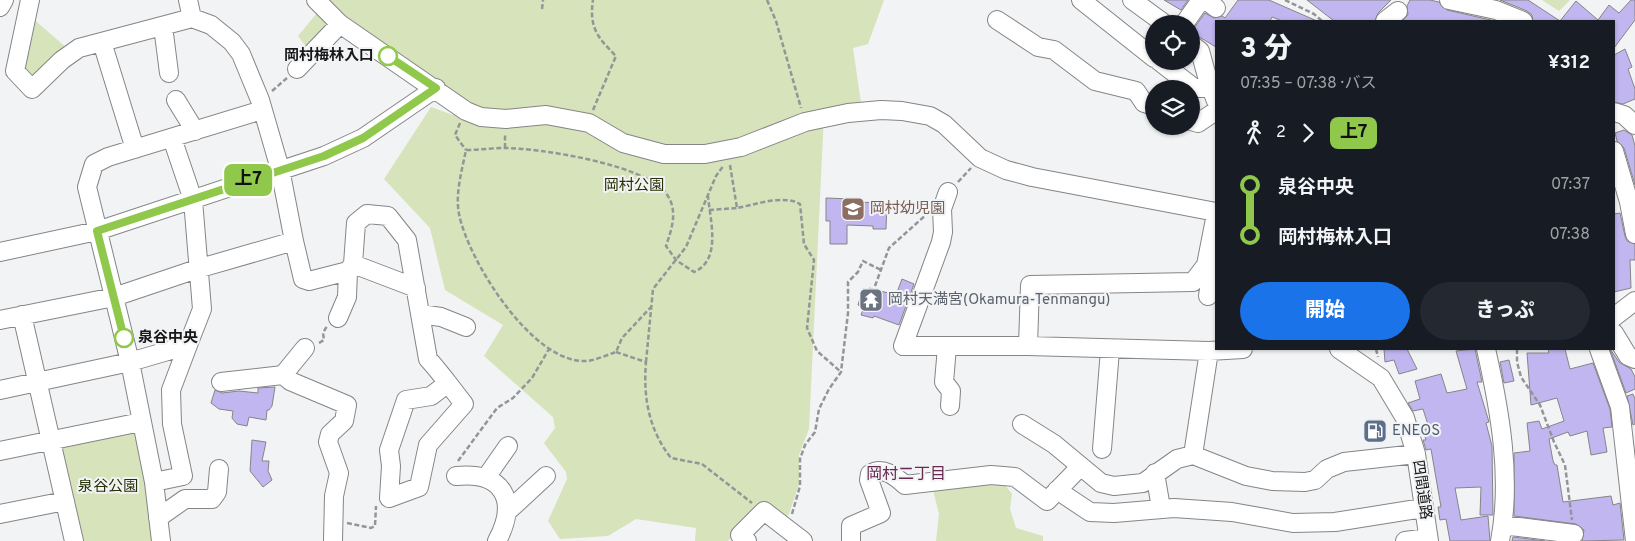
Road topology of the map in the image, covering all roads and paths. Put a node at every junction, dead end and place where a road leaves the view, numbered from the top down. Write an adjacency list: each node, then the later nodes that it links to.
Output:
1 (4, 0): 13 (street)
2 (30, 0): 23 (street)
3 (188, 0): 17 (street)
4 (316, 0): 21 (street)
5 (543, 0): 14 (path)
6 (593, 0): 38 (path)
7 (767, 0): 36 (path)
8 (1081, 0): 24 (street)
9 (1132, 0): 15 (street)
10 (1286, 0): 19 (path)
11 (1449, 0): 20 (street)
12 (1208, 3): 16 (street)
13 (0, 7)
14 (542, 9)
15 (1153, 15)
16 (1194, 15)
17 (192, 18): 22 (street); 33 (street)
18 (997, 20): 32 (street)
19 (1321, 20)
20 (1522, 20)
21 (340, 24): 26 (street); 29 (street)
22 (163, 26): 23 (street); 28 (street)
23 (102, 42): 41 (street)
24 (1145, 51)
25 (1200, 51): 30 (street)
26 (297, 69): 33 (path)
27 (1171, 70): 30 (street)
28 (169, 73)
29 (436, 88): 34 (street); 45 (street)
30 (1214, 95)
31 (176, 100): 39 (street)
32 (1145, 103)
33 (261, 105): 39 (street); 45 (street)
34 (466, 111): 38 (street); 42 (path)
35 (1215, 112): 37 (street)
36 (804, 122): 38 (street); 44 (street)
37 (1200, 122)
38 (589, 123)
39 (195, 131): 40 (street)
40 (172, 138): 41 (street); 48 (street)
41 (135, 149): 55 (street)
42 (466, 150): 59 (path); 81 (path)
43 (1615, 155): 49 (street)
44 (980, 158): 46 (path); 53 (street)
45 (280, 169): 48 (street); 57 (street)
46 (948, 192): 79 (street)
47 (708, 196): 50 (path); 51 (path); 59 (path)
48 (193, 200): 55 (street); 62 (street)
49 (1626, 202): 56 (street)
50 (737, 208): 51 (path); 93 (path)
51 (709, 210): 59 (path)
52 (931, 210): 63 (path)
53 (1215, 213)
54 (1215, 218): 60 (street)
55 (97, 231): 58 (street); 67 (street)
56 (1635, 234)
57 (294, 241): 61 (street); 62 (street)
58 (0, 252)
59 (676, 260): 69 (path)
60 (1206, 265): 66 (street); 78 (street)
61 (350, 268): 65 (street); 65 (street); 73 (street)
62 (197, 269): 67 (street); 77 (street)
63 (881, 270): 64 (path); 93 (path)
64 (875, 286)
65 (416, 288): 70 (street)
66 (1208, 296)
67 (114, 297): 71 (street); 91 (street)
68 (1635, 301): 72 (street)
69 (652, 306): 89 (path); 92 (path)
70 (420, 314): 75 (street); 97 (street)
71 (22, 315): 74 (street); 95 (street)
72 (1615, 316)
73 (338, 318): 80 (path)
74 (0, 320)
75 (466, 327)
76 (1615, 335): 90 (street)
77 (188, 345): 91 (street); 114 (street)
78 (1028, 346): 79 (street); 82 (street)
79 (948, 347): 99 (street)
80 (305, 348): 94 (street)
81 (549, 349): 89 (path); 111 (path)
82 (1110, 350): 88 (street); 104 (street)
83 (1226, 350): 88 (street)
84 (1341, 350): 106 (street, 四間道路)
85 (1486, 350): 126 (street)
86 (1517, 350): 127 (path)
87 (1599, 350): 137 (street)
88 (1209, 351): 107 (street)
89 (616, 352): 92 (path)
90 (1635, 359)
91 (130, 362): 95 (street); 100 (street)
92 (646, 362): 120 (path)
93 (842, 372): 125 (path)
94 (283, 375): 96 (street); 124 (street)
95 (37, 382): 98 (street); 102 (street)
96 (221, 382)
97 (448, 383): 116 (street); 116 (street)
98 (0, 390)
99 (950, 406)
100 (142, 422): 102 (street); 114 (street)
101 (1022, 424): 108 (street)
102 (51, 441): 105 (street); 117 (street)
103 (508, 446): 112 (street)
104 (1102, 449)
105 (0, 451)
106 (1416, 454): 107 (street); 119 (street, 四間道路)
107 (1193, 455): 110 (street)
108 (1080, 467): 110 (street); 115 (street)
109 (219, 469): 123 (street)
110 (1155, 473): 118 (street)
111 (456, 476): 112 (street)
112 (487, 476): 121 (street)
113 (546, 476): 121 (street)
114 (154, 482): 123 (street)
115 (1057, 490): 118 (street); 135 (street)
116 (389, 498): 124 (path)
117 (65, 501): 122 (street); 130 (street)
118 (1161, 508): 119 (street)
119 (1423, 508): 129 (street, 四間道路)
120 (764, 511): 125 (street); 128 (street)
121 (507, 512): 133 (street)
122 (0, 514)
123 (158, 518): 131 (street)
124 (332, 518): 132 (street)
125 (788, 528): 134 (street)
126 (1501, 533): 127 (street)
127 (1574, 534)
128 (743, 538)
129 (1428, 539): 136 (street)
130 (74, 541)
131 (161, 541)
132 (333, 541)
133 (497, 541)
134 (804, 541)
135 (851, 541)
136 (1405, 541)
137 (1635, 541)

